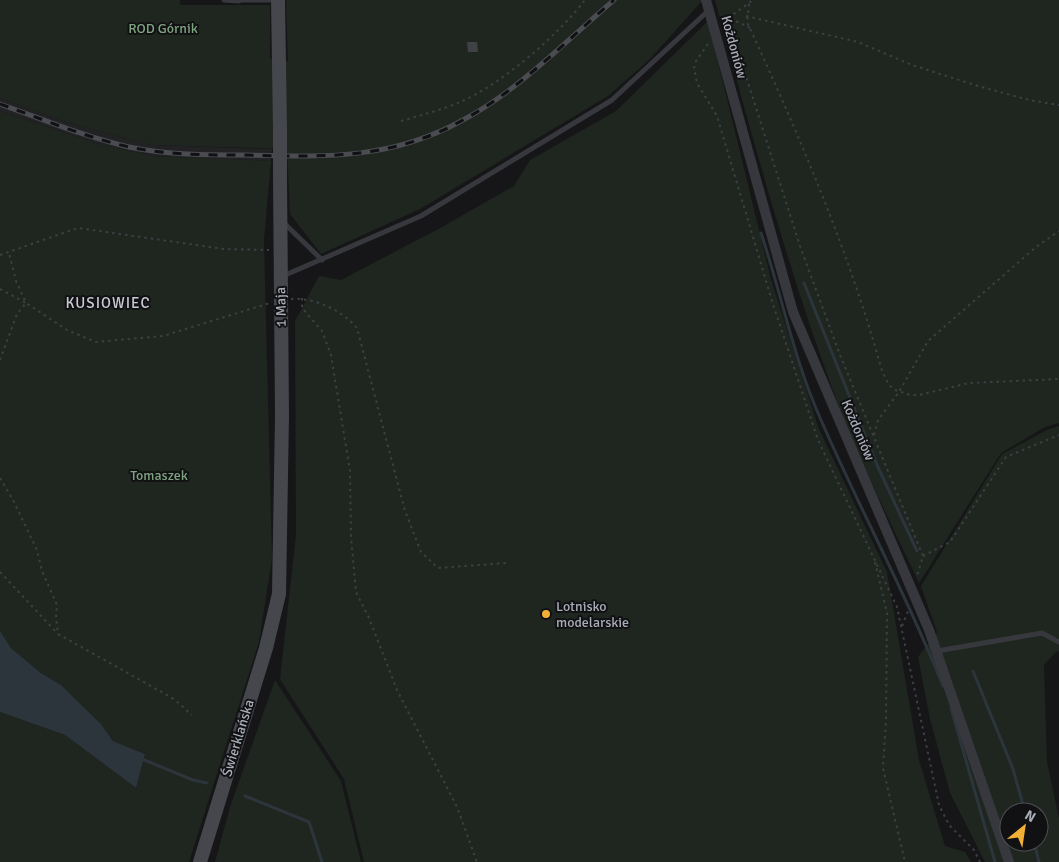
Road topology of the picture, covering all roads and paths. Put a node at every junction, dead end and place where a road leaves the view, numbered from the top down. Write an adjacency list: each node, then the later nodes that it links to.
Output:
1 (224, 0): 2 (lane)
2 (239, 0): 3 (lane)
3 (277, 0): 14 (main road, 1 Maja, bridge)
4 (585, 0): 13 (path)
5 (753, 0): 6 (path)
6 (749, 4): 8 (path); 9 (path)
7 (708, 5): 11 (street, Kożdoniów); 19 (lane)
8 (746, 16): 10 (path); 12 (path)
9 (728, 20): 10 (path); 11 (path); 29 (path)
10 (750, 28): 27 (path)
11 (715, 30): 32 (path); 35 (street, Kożdoniów)
12 (1059, 105)
13 (402, 121)
14 (280, 218): 16 (main road, 1 Maja); 19 (lane)
15 (1059, 230): 27 (path)
16 (279, 250): 17 (path); 20 (main road, 1 Maja)
17 (9, 252): 18 (path); 24 (path)
18 (0, 255)
19 (322, 260): 20 (lane)
20 (280, 277): 23 (main road, 1 Maja)
21 (0, 289): 24 (path)
22 (302, 298): 23 (path); 33 (path); 42 (path)
23 (281, 299): 24 (path); 36 (main road, 1 Maja)
24 (26, 303): 25 (path)
25 (0, 360)
26 (1059, 378): 27 (path)
27 (899, 392): 29 (path)
28 (1059, 435): 31 (path)
29 (874, 437): 31 (path)
30 (0, 478): 37 (path)
31 (923, 556): 35 (path)
32 (874, 557): 43 (path); 44 (path)
33 (506, 563)
34 (0, 572): 37 (path)
35 (912, 589): 39 (street, Kożdoniów)
36 (275, 614): 41 (main road, Świerklańska)
37 (58, 634): 40 (path)
38 (1059, 642): 39 (lane)
39 (937, 651): 45 (street, Kożdoniów)
40 (192, 715)
41 (200, 862)
42 (477, 862)
43 (905, 862)
44 (980, 862)
45 (1009, 862)

